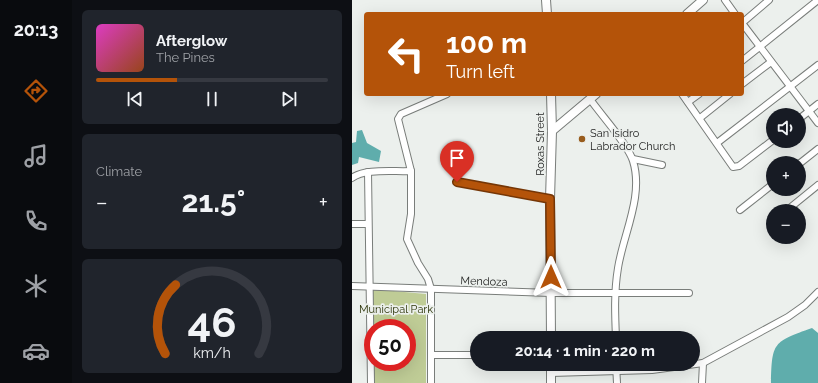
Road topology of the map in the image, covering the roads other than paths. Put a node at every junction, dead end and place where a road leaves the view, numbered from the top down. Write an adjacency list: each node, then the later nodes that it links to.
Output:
1 (546, 0): 6 (main road)
2 (702, 0): 7 (main road)
3 (725, 0): 8 (street)
4 (769, 0): 9 (street)
5 (818, 0): 11 (street)
6 (546, 12)
7 (689, 12)
8 (734, 12)
9 (744, 21)
10 (744, 26): 11 (street)
11 (760, 46): 12 (street); 13 (street)
12 (744, 58)
13 (771, 62): 15 (street); 16 (street)
14 (818, 66): 16 (street)
15 (744, 82)
16 (790, 87): 25 (street); 30 (street)
17 (443, 96): 36 (street)
18 (551, 96): 29 (main road, Roxas Street)
19 (684, 96): 23 (street)
20 (696, 96): 23 (street)
21 (728, 96): 27 (street)
22 (593, 97): 29 (main road); 34 (street)
23 (688, 102): 27 (street)
24 (818, 104): 25 (street)
25 (809, 112): 26 (street); 28 (street)
26 (806, 114)
27 (700, 118): 30 (street)
28 (818, 123)
29 (552, 131): 42 (main road, Roxas Street)
30 (718, 143): 31 (street)
31 (766, 145)
32 (818, 149): 33 (street)
33 (806, 158)
34 (633, 159): 35 (street); 50 (street)
35 (662, 165)
36 (411, 171): 37 (street); 49 (street)
37 (368, 172): 38 (street); 46 (street)
38 (352, 178)
39 (457, 182): 42 (street)
40 (818, 185): 43 (street)
41 (766, 190): 44 (street)
42 (550, 199): 51 (main road, Roxas Street)
43 (795, 204)
44 (740, 210)
45 (352, 224): 46 (street)
46 (368, 224): 48 (street)
47 (352, 286): 48 (street, Mendoza)
48 (368, 286): 49 (street, Mendoza); 61 (street)
49 (431, 289): 51 (street, Mendoza); 56 (street)
50 (615, 292): 51 (street, Mendoza); 52 (street, Mendoza); 55 (street)
51 (551, 293): 54 (main road, Roxas Street)
52 (689, 293)
53 (818, 293): 58 (street)
54 (551, 331)
55 (616, 331)
56 (431, 355): 57 (street); 62 (street)
57 (470, 355)
58 (703, 363): 60 (street); 65 (street)
59 (551, 373): 60 (street); 63 (main road)
60 (616, 373): 64 (street)
61 (371, 383)
62 (431, 383)
63 (551, 383)
64 (616, 383)
65 (702, 383)

